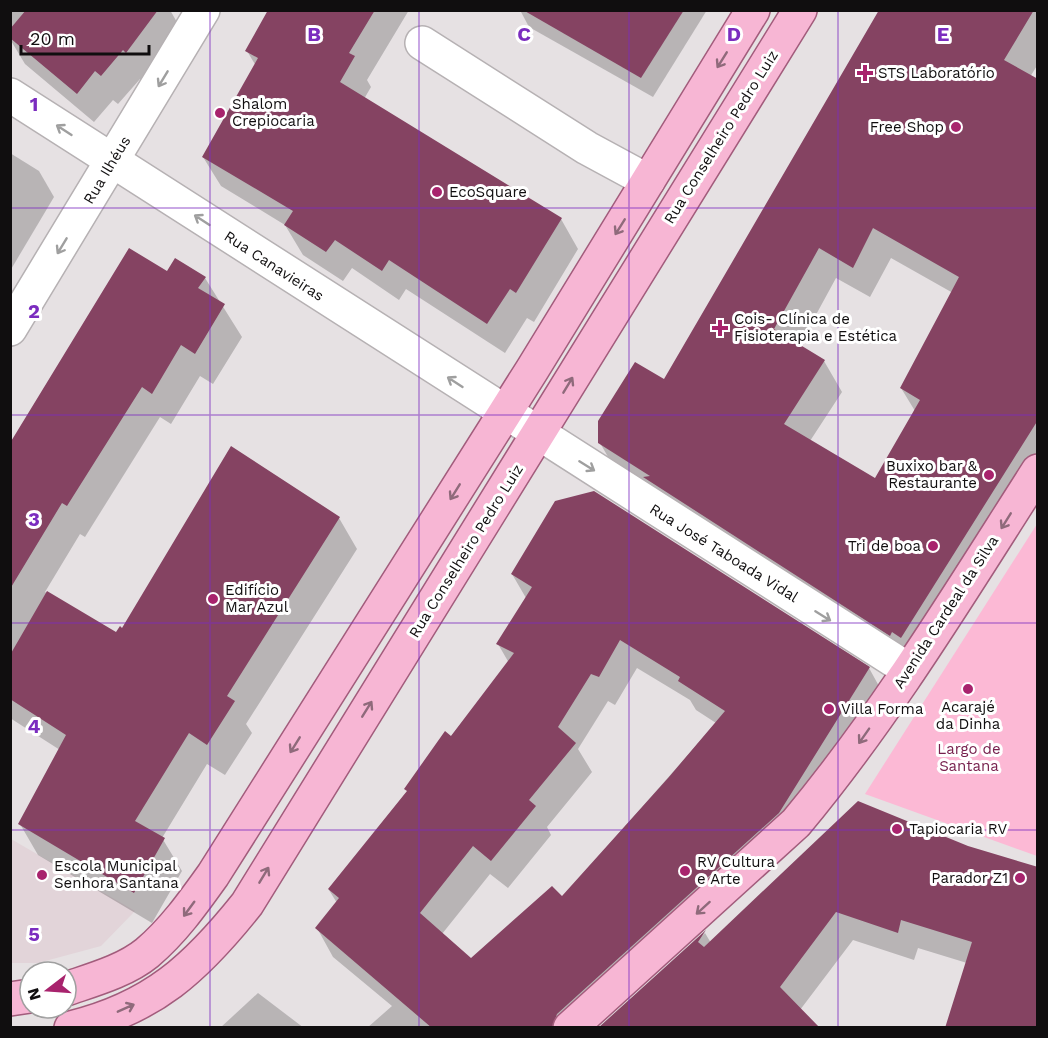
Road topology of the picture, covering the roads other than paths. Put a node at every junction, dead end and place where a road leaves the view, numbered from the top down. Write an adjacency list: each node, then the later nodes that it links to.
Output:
1 (203, 10): 6 (street, Rua Ilhéus, one-way to 6)
2 (753, 10): 7 (main road, one-way to 7)
3 (800, 10): 10 (main road, Rua Conselheiro Pedro Luiz, one-way to 3)
4 (422, 43): 7 (street)
5 (10, 95): 6 (street, Rua Canavieiras, one-way to 5)
6 (113, 162): 8 (street, Rua Ilhéus, one-way to 8); 9 (street, Rua Canavieiras, one-way to 6)
7 (648, 181): 9 (main road, one-way to 9)
8 (10, 329)
9 (504, 413): 10 (street, Rua Canavieiras); 13 (main road, one-way to 13)
10 (538, 435): 12 (street, Rua José Taboada Vidal, one-way to 12); 14 (main road, Rua Conselheiro Pedro Luiz, one-way to 10)
11 (1038, 471): 12 (main road, Avenida Cardeal da Silva, one-way to 12)
12 (909, 670): 15 (main road, Avenida Cardeal da Silva, one-way to 15)
13 (78, 985)
14 (71, 1028)
15 (570, 1028)

